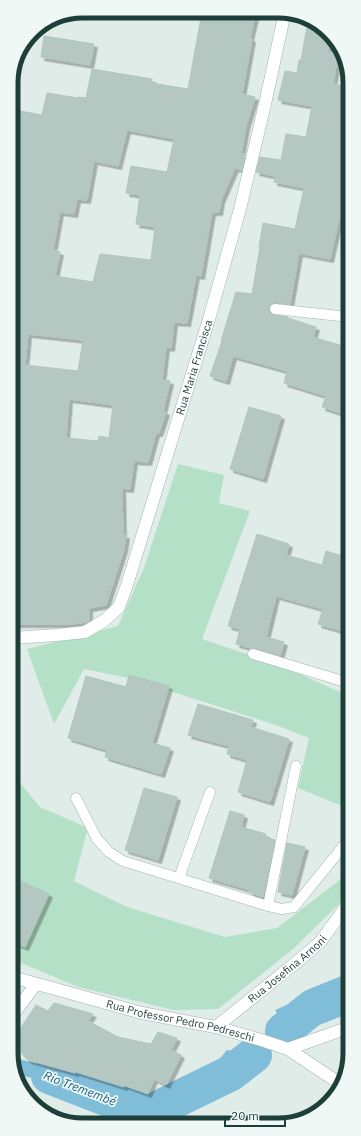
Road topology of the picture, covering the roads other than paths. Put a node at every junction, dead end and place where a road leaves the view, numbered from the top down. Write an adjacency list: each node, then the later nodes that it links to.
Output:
1 (284, 18): 4 (street, Rua Maria Francisca)
2 (275, 309): 3 (lane)
3 (343, 316)
4 (18, 638)
5 (253, 654): 6 (lane)
6 (343, 681)
7 (296, 766): 12 (lane)
8 (210, 792): 11 (lane)
9 (76, 798): 11 (lane)
10 (343, 846): 12 (lane)
11 (179, 878): 12 (lane)
12 (268, 906)
13 (343, 910): 17 (street, Rua Josefina Arnoni)
14 (18, 979): 15 (street, Rua Professor Pedro Pedreschi)
15 (36, 984): 16 (street); 17 (street, Rua Professor Pedro Pedreschi)
16 (18, 1008)
17 (216, 1027): 19 (street, Rua Professor Pedro Pedreschi)
18 (343, 1029): 19 (street)
19 (288, 1049): 20 (street, Rua Professor Pedro Pedreschi)
20 (336, 1081)

